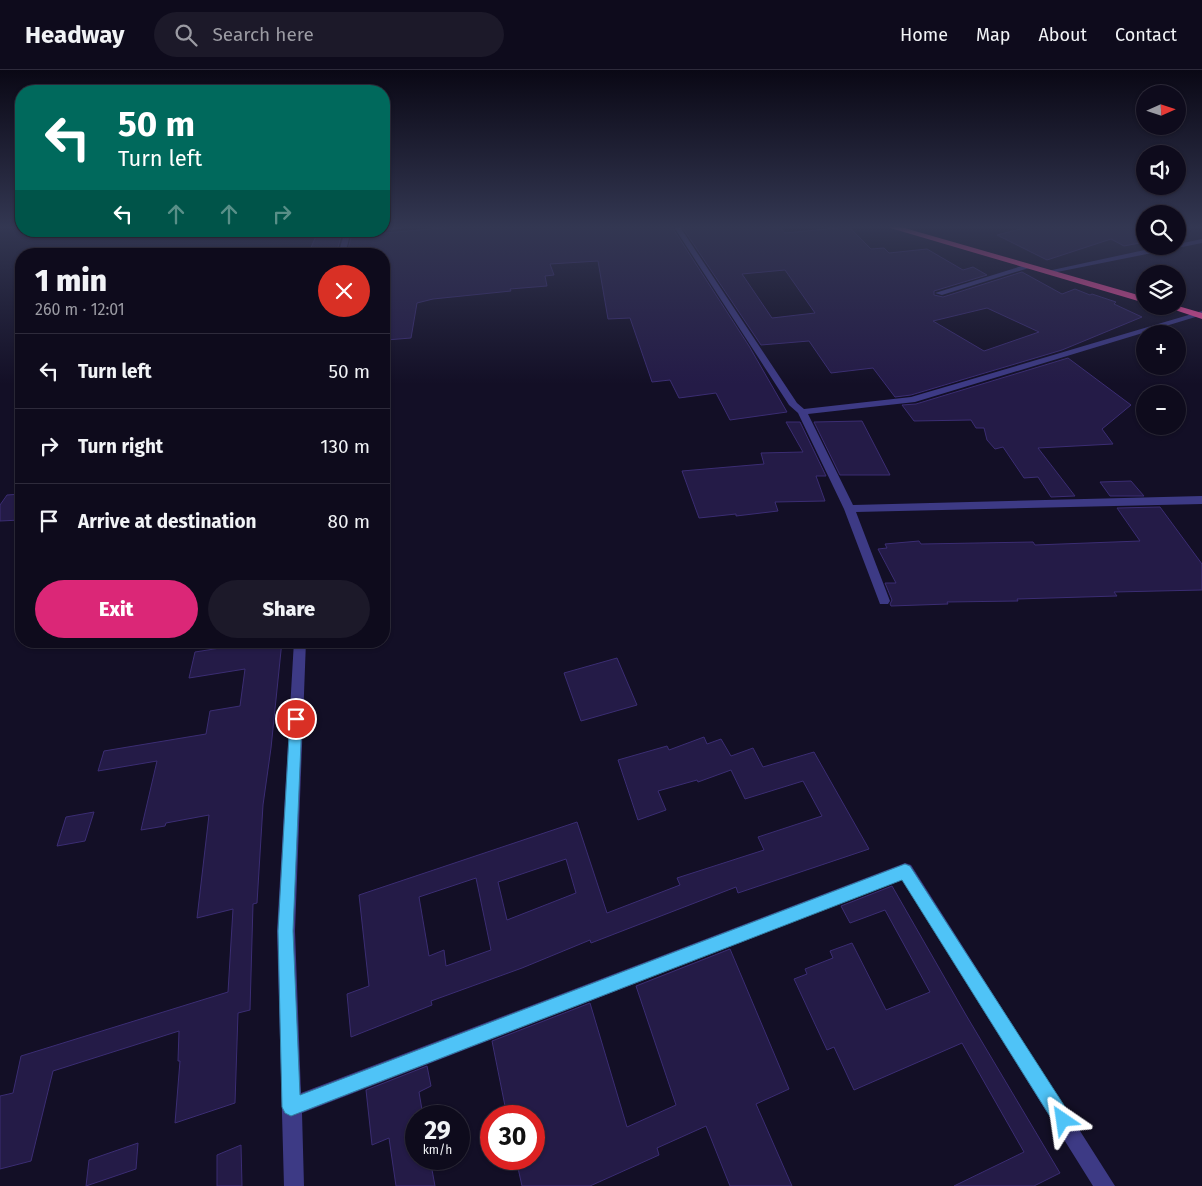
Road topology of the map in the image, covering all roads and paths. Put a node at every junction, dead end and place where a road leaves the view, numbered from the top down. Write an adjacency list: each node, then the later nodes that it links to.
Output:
1 (711, 279): 8 (street)
2 (985, 279): 4 (street)
3 (1072, 279): 5 (highway)
4 (939, 293)
5 (1136, 297)
6 (1186, 311): 7 (highway)
7 (1200, 315): 8 (street)
8 (802, 412): 10 (street)
9 (1202, 500): 10 (street)
10 (849, 509): 11 (street)
11 (884, 601)
12 (300, 648): 13 (street)
13 (291, 1107): 14 (street); 15 (street)
14 (294, 1186)
15 (1105, 1186)

